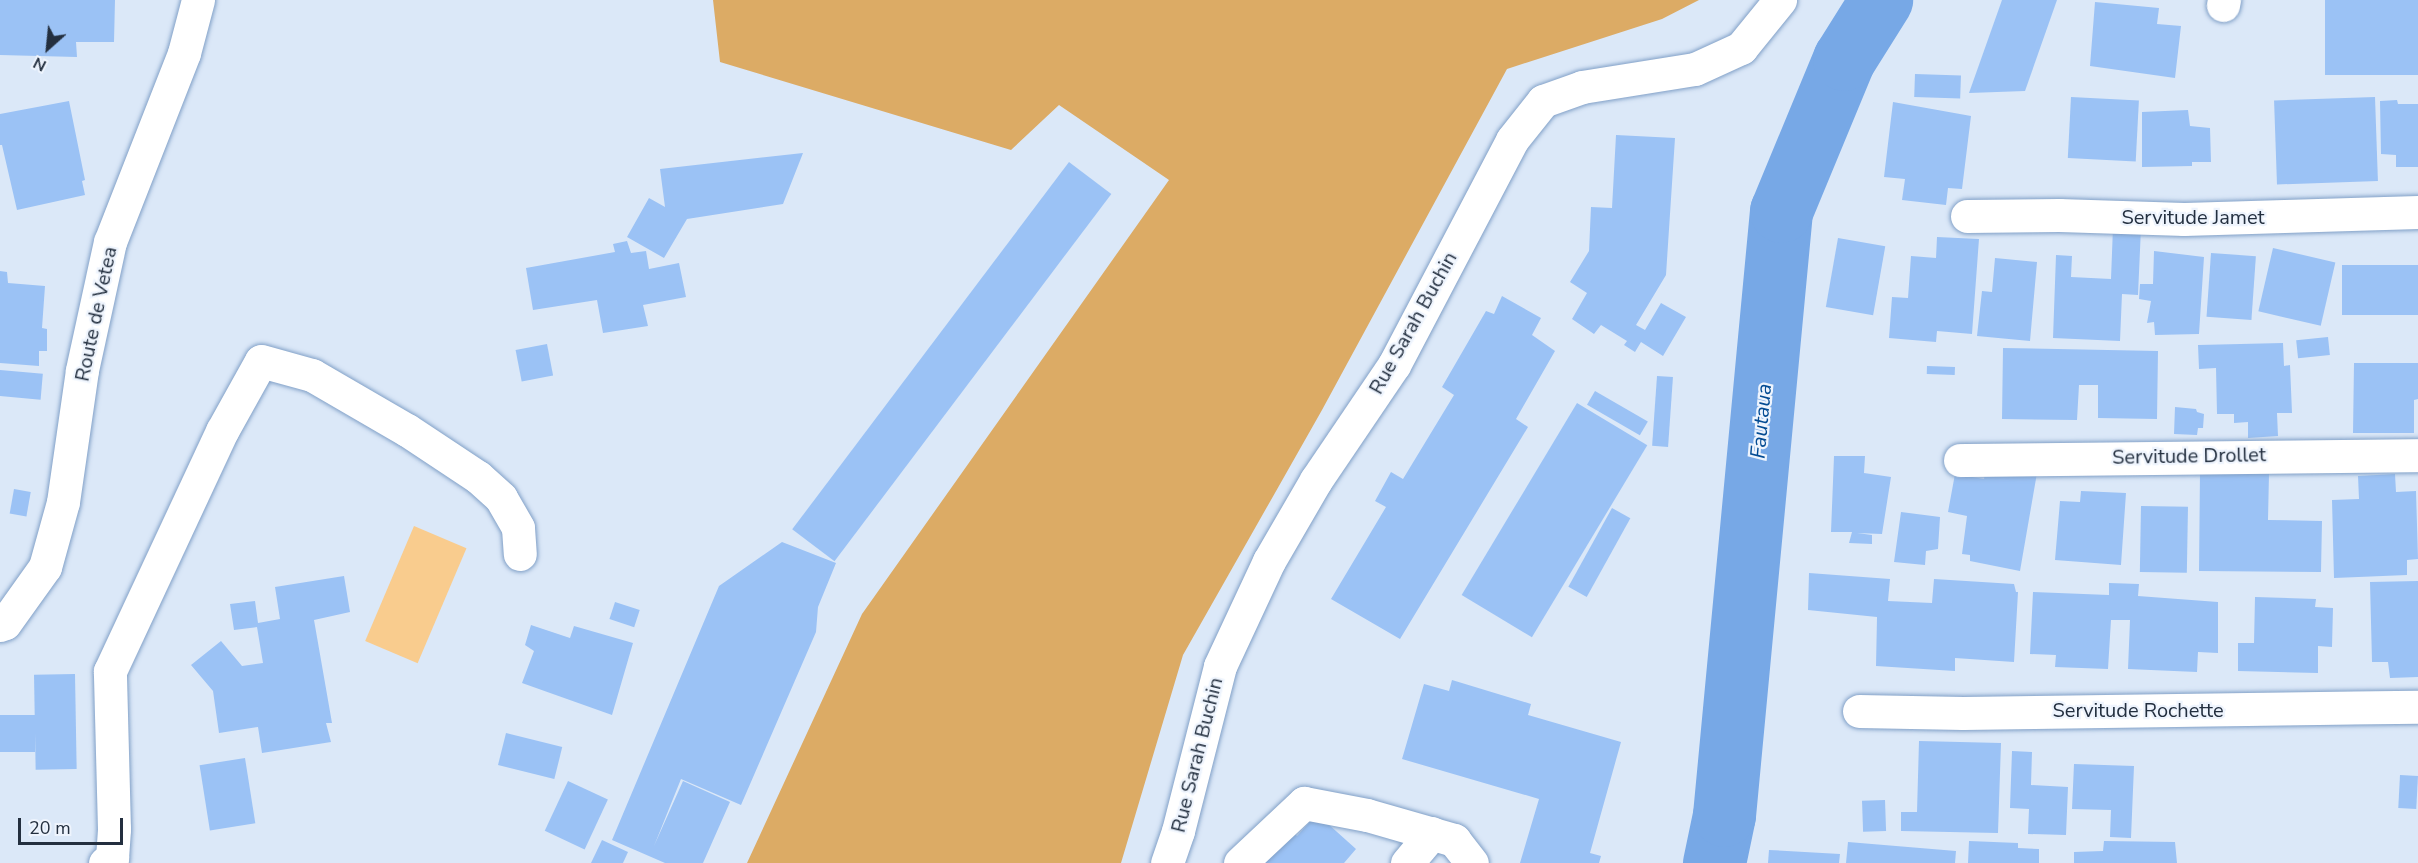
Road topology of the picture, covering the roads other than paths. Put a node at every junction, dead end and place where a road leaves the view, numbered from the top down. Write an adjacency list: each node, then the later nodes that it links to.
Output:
1 (198, 0): 8 (street, Route de Vetea)
2 (1780, 0): 13 (street, Rue Sarah Buchin)
3 (2418, 212): 4 (street, Servitude Jamet)
4 (1967, 216)
5 (2418, 454): 6 (street, Servitude Drollet)
6 (1960, 460)
7 (520, 554): 12 (street)
8 (0, 625)
9 (2418, 707): 10 (street, Servitude Rochette)
10 (1859, 711)
11 (1432, 833): 14 (street); 15 (street); 16 (street)
12 (105, 863)
13 (1167, 863)
14 (1240, 863)
15 (1407, 863)
16 (1472, 863)

